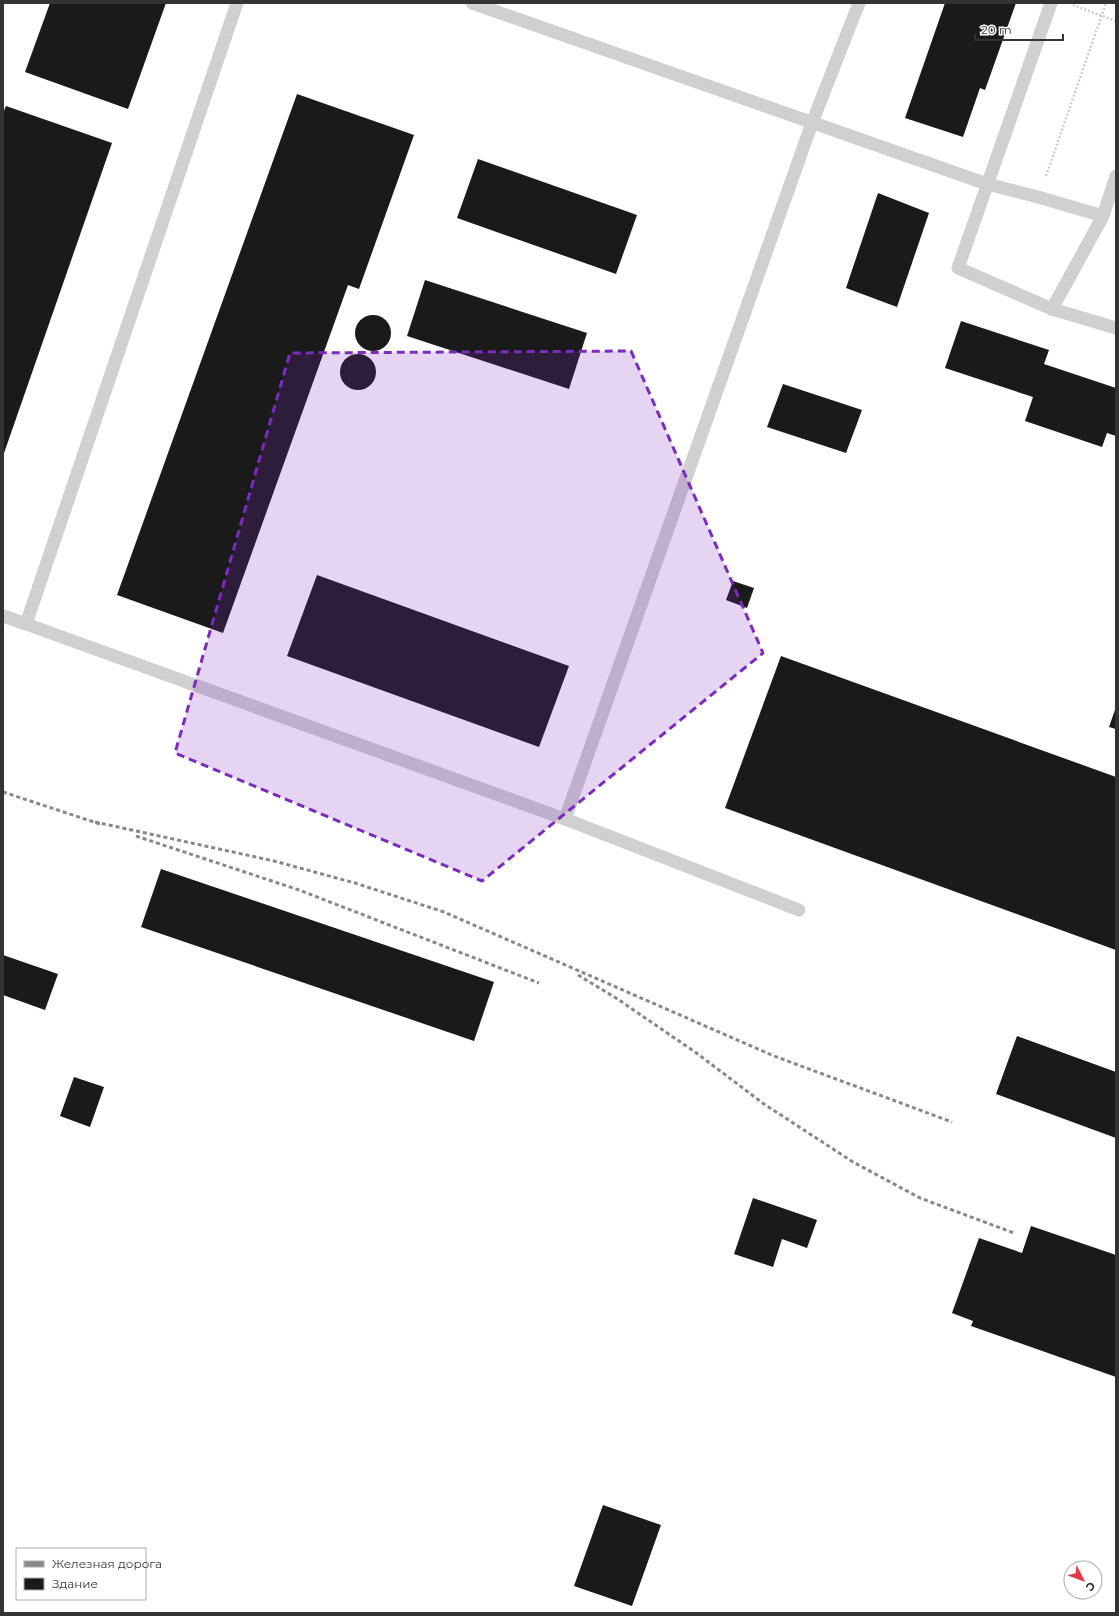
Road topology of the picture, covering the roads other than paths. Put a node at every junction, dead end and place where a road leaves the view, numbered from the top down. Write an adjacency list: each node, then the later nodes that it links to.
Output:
1 (237, 3): 12 (lane)
2 (472, 3): 5 (lane)
3 (859, 3): 5 (lane)
4 (1051, 3): 7 (lane)
5 (812, 123): 7 (lane); 13 (lane)
6 (1116, 176): 8 (lane)
7 (987, 184): 8 (lane); 9 (lane)
8 (1103, 216): 9 (lane)
9 (1052, 309): 10 (lane)
10 (1116, 328)
11 (3, 616): 12 (lane)
12 (26, 624): 13 (lane)
13 (565, 819): 14 (lane)
14 (799, 910)

